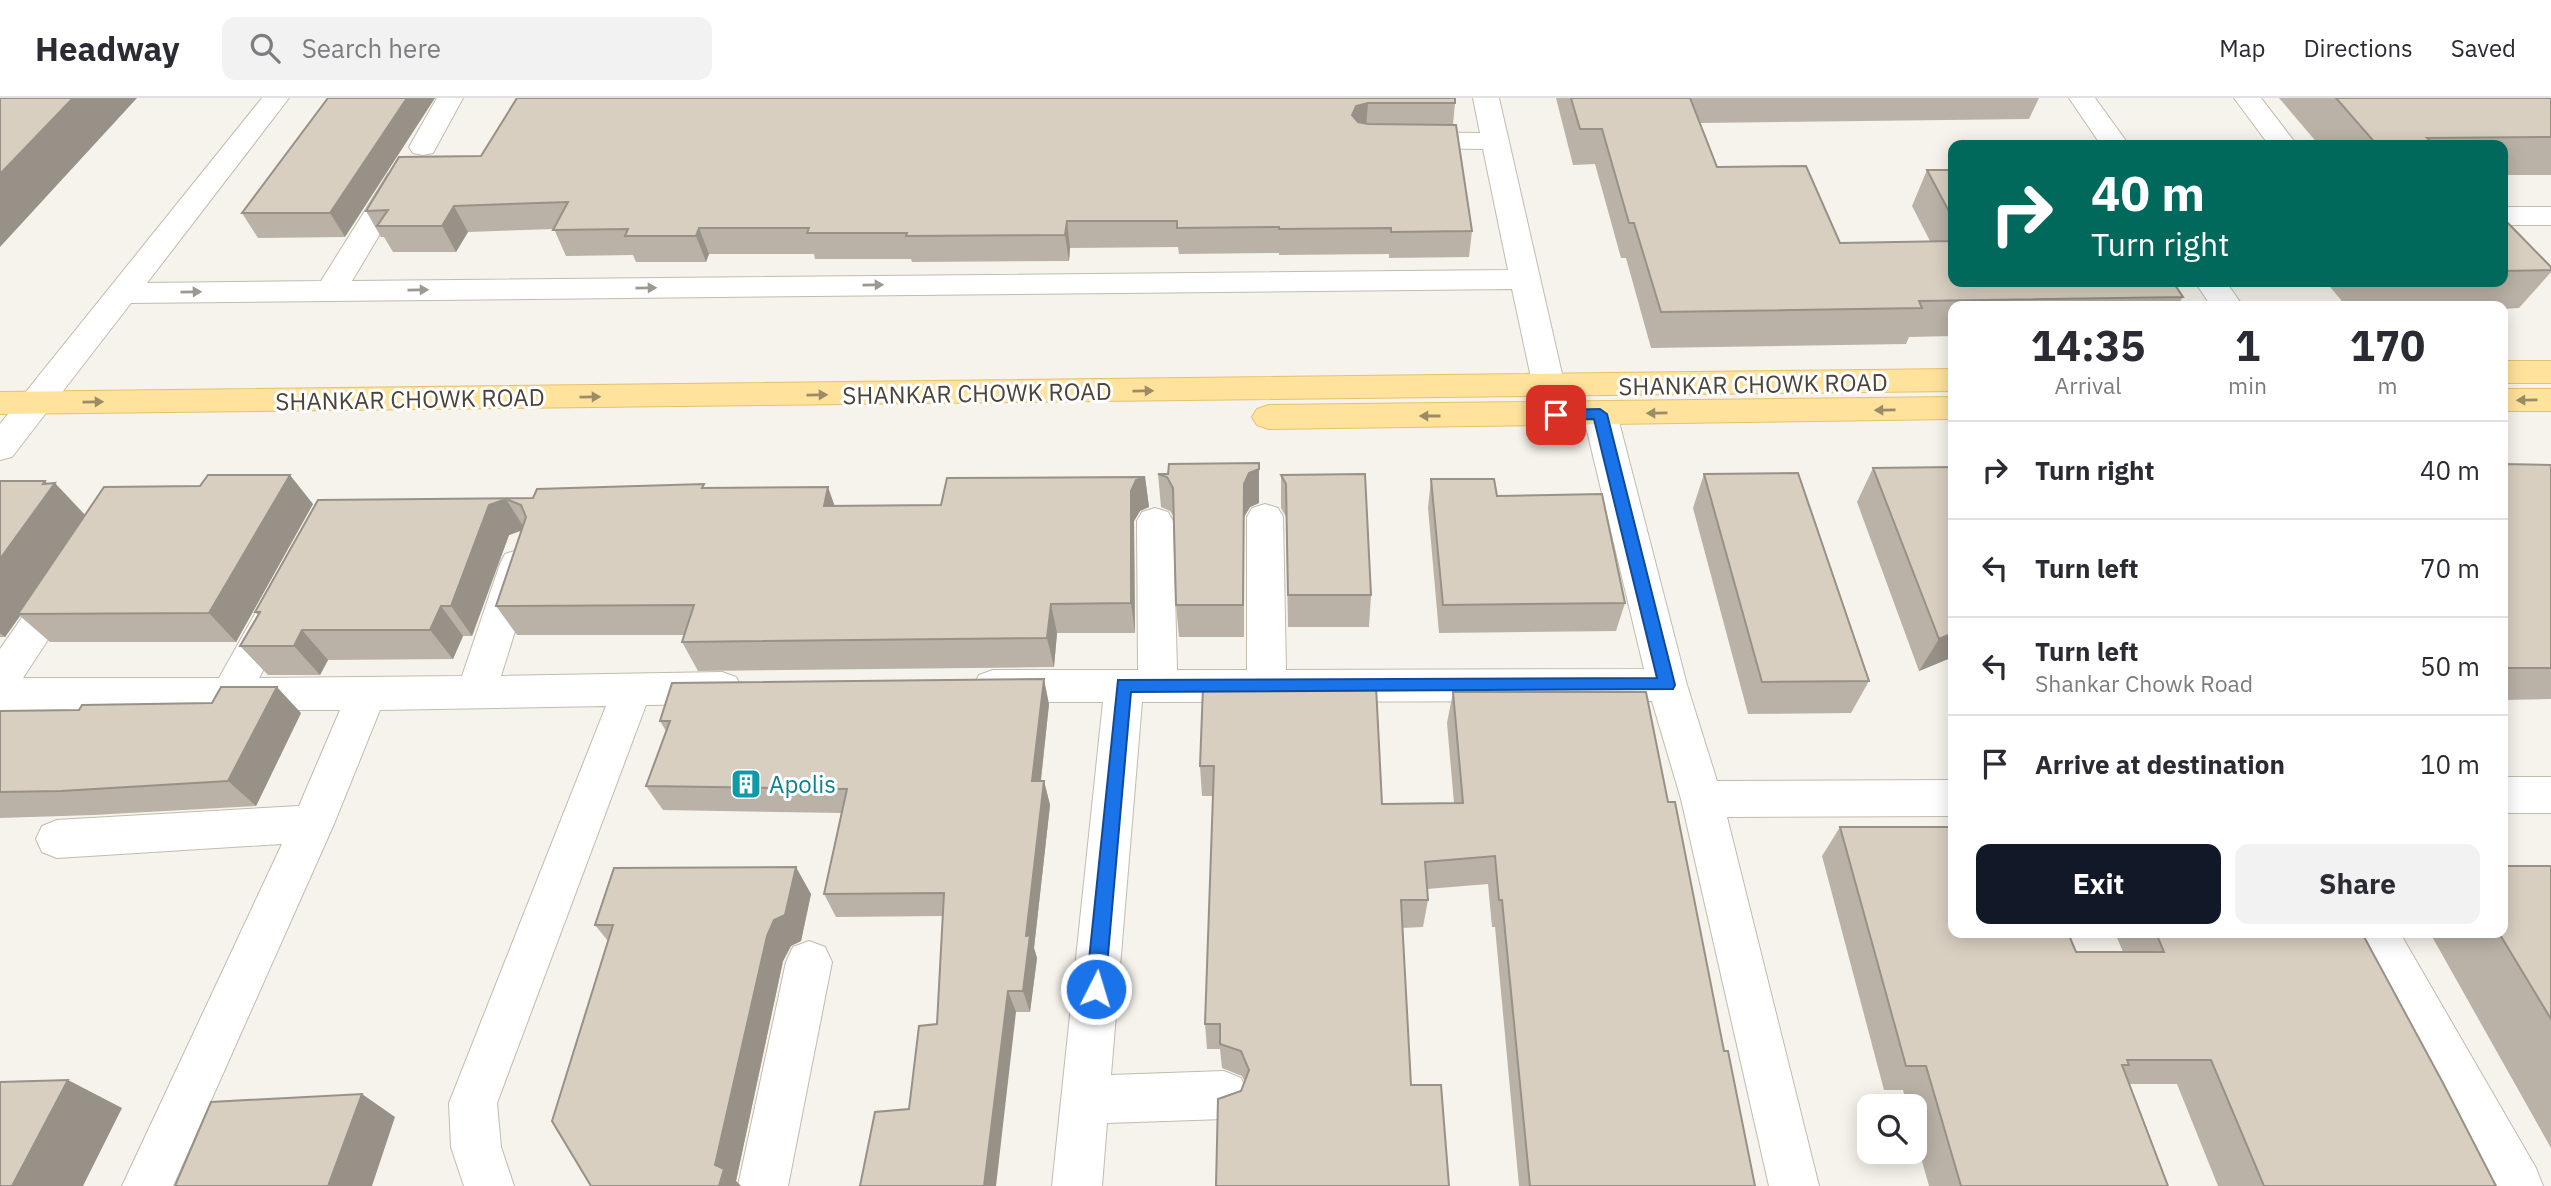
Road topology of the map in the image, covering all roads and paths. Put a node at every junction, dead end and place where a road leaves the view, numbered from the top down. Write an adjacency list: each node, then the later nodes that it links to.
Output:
1 (275, 98): 16 (street)
2 (450, 98): 10 (street)
3 (1486, 98): 9 (street)
4 (2082, 98): 7 (street)
5 (2247, 98): 8 (street)
6 (1380, 139): 9 (street)
7 (2111, 140)
8 (2279, 140)
9 (1495, 141): 14 (street)
10 (423, 148)
11 (398, 180): 15 (street)
12 (2508, 216): 13 (street)
13 (2551, 216)
14 (1526, 279): 15 (street, one-way to 14); 20 (street)
15 (331, 290): 16 (street, one-way to 15)
16 (122, 293): 25 (street)
17 (2508, 372): 18 (main road)
18 (2551, 372)
19 (1948, 380): 20 (main road, SHANKAR CHOWK ROAD)
20 (1549, 387): 25 (main road, SHANKAR CHOWK ROAD, one-way to 20)
21 (2508, 400): 22 (main road, one-way to 21)
22 (2551, 400)
23 (1948, 408): 24 (main road, SHANKAR CHOWK ROAD, one-way to 24)
24 (1600, 414): 25 (main road, SHANKAR CHOWK ROAD, one-way to 25); 34 (street)
25 (11, 421)
26 (1265, 517): 33 (street)
27 (1155, 522): 32 (street)
28 (524, 545): 38 (street)
29 (83, 558): 31 (street)
30 (294, 578): 40 (street)
31 (0, 680)
32 (1141, 685): 33 (street); 35 (street); 51 (street)
33 (1267, 685): 34 (street)
34 (1667, 685): 45 (street)
35 (960, 686)
36 (755, 688): 37 (street)
37 (632, 689): 38 (street); 53 (street)
38 (475, 692): 41 (street)
39 (0, 694): 40 (street)
40 (230, 694): 41 (street)
41 (367, 694): 46 (street)
42 (2508, 795): 43 (street)
43 (2551, 795)
44 (1948, 798): 45 (street)
45 (1702, 799): 56 (street)
46 (313, 824): 47 (street); 52 (street)
47 (57, 839)
48 (2379, 938): 57 (street)
49 (809, 962): 54 (street)
50 (1224, 1095): 51 (street)
51 (1085, 1100): 55 (street)
52 (147, 1186)
53 (489, 1186)
54 (763, 1186)
55 (1077, 1186)
56 (1794, 1186)
57 (2518, 1186)

